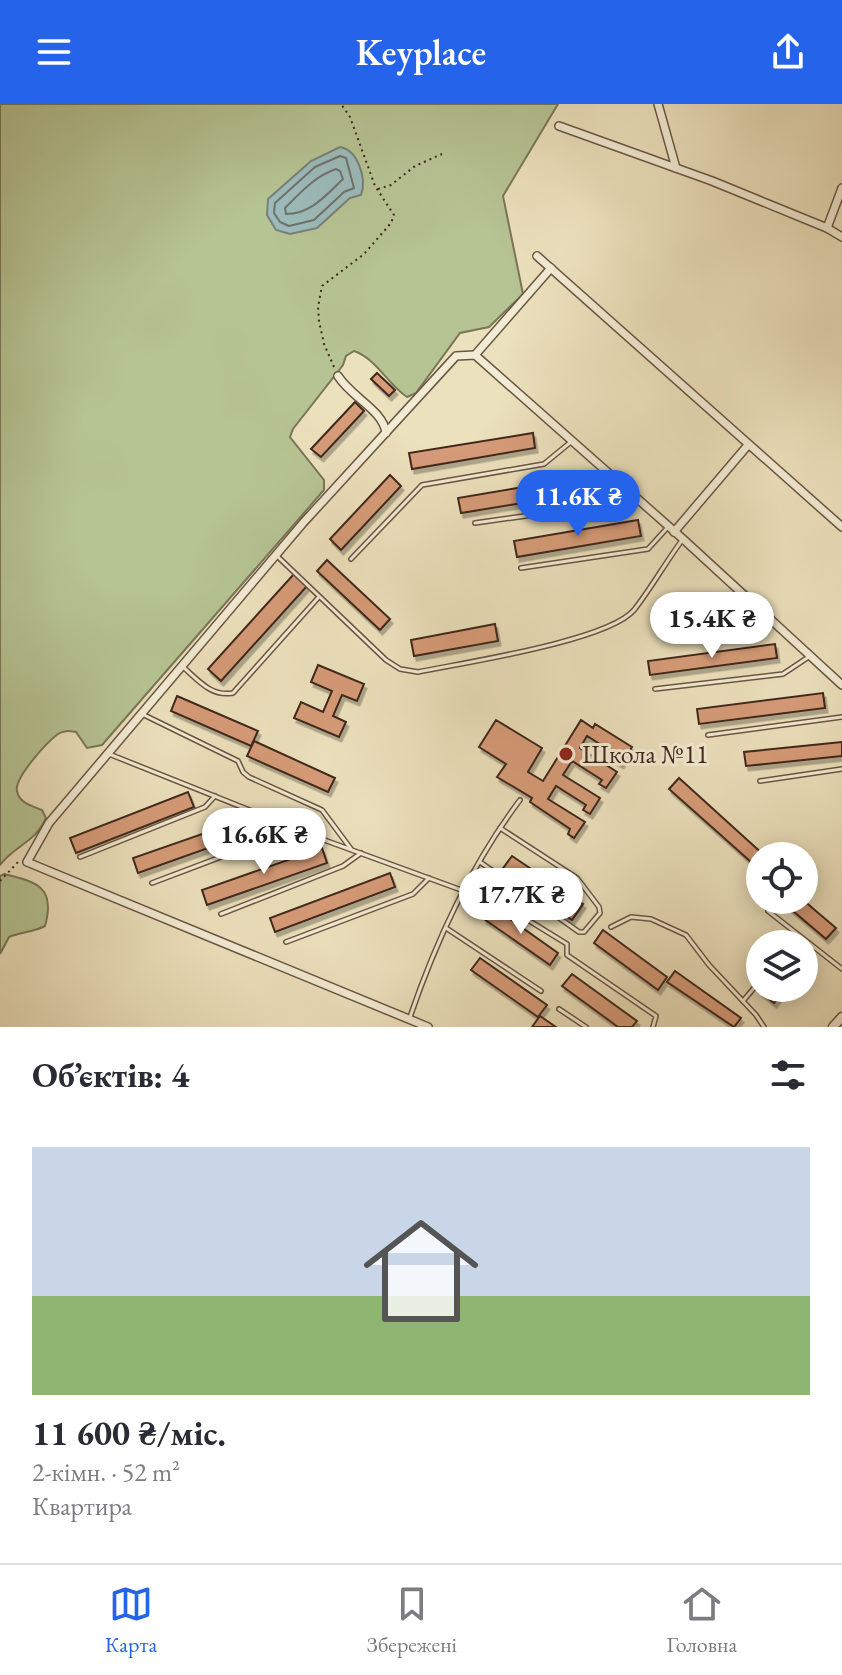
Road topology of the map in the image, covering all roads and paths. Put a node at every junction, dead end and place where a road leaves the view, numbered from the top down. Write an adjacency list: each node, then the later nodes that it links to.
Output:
1 (341, 104): 7 (path)
2 (658, 104): 5 (street)
3 (559, 126): 5 (street)
4 (442, 154): 7 (path)
5 (676, 168): 8 (street)
6 (842, 188): 8 (street)
7 (377, 189): 13 (path)
8 (827, 228): 9 (street)
9 (842, 237)
10 (537, 256): 11 (street)
11 (551, 268): 12 (street); 16 (street)
12 (475, 355): 14 (street); 15 (street)
13 (338, 376): 14 (street)
14 (386, 433): 22 (street)
15 (572, 441): 17 (street); 23 (lane)
16 (748, 445): 19 (street); 20 (street)
17 (623, 487): 18 (lane); 20 (street)
18 (475, 523)
19 (842, 527)
20 (671, 529): 21 (street); 24 (lane)
21 (683, 539): 25 (lane); 26 (street)
22 (276, 555): 25 (lane); 27 (street)
23 (351, 559)
24 (521, 568)
25 (319, 597): 27 (lane)
26 (810, 656): 28 (street); 29 (lane)
27 (182, 666): 30 (street)
28 (842, 685)
29 (655, 689)
30 (142, 714): 33 (street); 40 (lane)
31 (842, 717): 32 (lane)
32 (708, 735)
33 (108, 754): 36 (lane); 61 (street)
34 (842, 769): 35 (lane)
35 (760, 781)
36 (215, 796): 38 (lane); 43 (lane)
37 (520, 800): 39 (lane)
38 (288, 825): 40 (lane); 47 (lane)
39 (500, 828): 44 (lane); 44 (lane)
40 (351, 849): 41 (lane)
41 (361, 853): 45 (lane); 50 (lane)
42 (26, 854): 46 (path)
43 (80, 857)
44 (480, 862): 48 (lane)
45 (429, 878): 49 (lane); 54 (lane)
46 (0, 881)
47 (152, 883)
48 (468, 883): 49 (lane); 64 (lane)
49 (464, 891): 53 (lane)
50 (221, 914)
51 (772, 914): 55 (lane)
52 (611, 927): 58 (lane)
53 (446, 928): 56 (lane); 61 (lane)
54 (286, 942)
55 (841, 966)
56 (541, 991)
57 (746, 997): 58 (lane)
58 (743, 1001): 65 (lane)
59 (559, 1009): 63 (lane)
60 (842, 1017): 66 (street)
61 (410, 1018): 62 (street)
62 (428, 1027)
63 (586, 1027)
64 (653, 1027)
65 (763, 1027)
66 (833, 1027)

